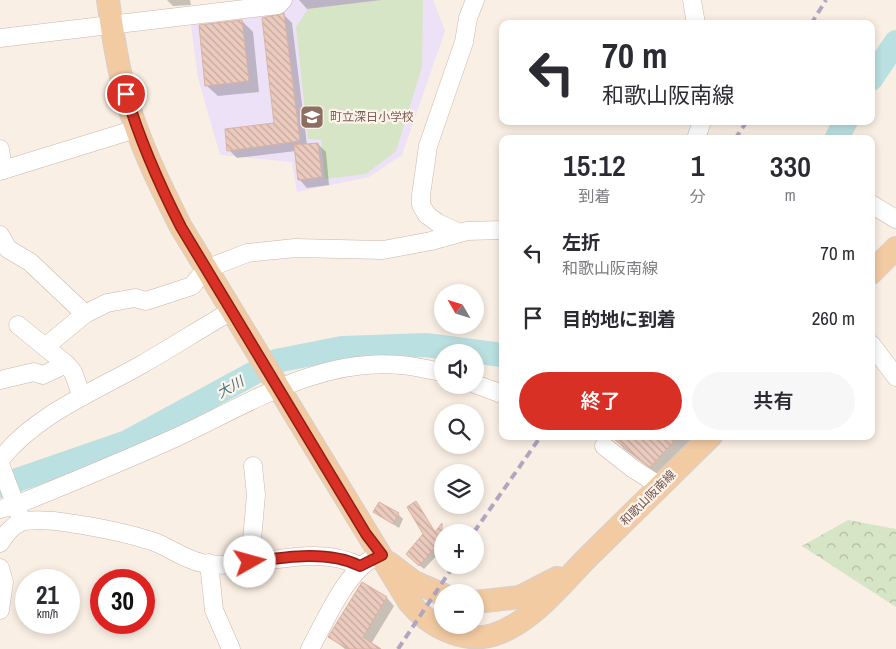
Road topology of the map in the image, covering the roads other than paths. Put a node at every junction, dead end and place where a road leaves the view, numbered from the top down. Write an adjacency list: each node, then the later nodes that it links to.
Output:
1 (108, 0): 7 (main road, 和歌山阪南線)
2 (283, 0): 7 (street)
3 (467, 0): 8 (street)
4 (475, 0): 8 (street)
5 (692, 0): 6 (street)
6 (695, 20)
7 (111, 24): 9 (street); 10 (main road, 和歌山阪南線)
8 (465, 36): 16 (street)
9 (0, 38)
10 (136, 129): 12 (street); 19 (main road, 和歌山阪南線)
11 (0, 149): 12 (street)
12 (1, 171)
13 (875, 206): 14 (street)
14 (896, 219)
15 (499, 230): 16 (street)
16 (459, 233): 19 (street)
17 (0, 235): 22 (street)
18 (896, 248): 20 (main road)
19 (206, 268): 21 (main road, 和歌山阪南線); 22 (street)
20 (875, 269)
21 (233, 310): 30 (main road, 和歌山阪南線); 33 (street)
22 (85, 314): 24 (street)
23 (18, 325): 24 (street)
24 (45, 347): 26 (street)
25 (875, 349): 28 (street)
26 (66, 364): 29 (street); 33 (street)
27 (434, 371): 30 (street)
28 (896, 377)
29 (0, 380)
30 (278, 384): 39 (street); 42 (main road, 和歌山阪南線)
31 (484, 387): 32 (street)
32 (499, 393)
33 (82, 397): 36 (street)
34 (706, 440): 38 (main road, 和歌山阪南線)
35 (604, 446): 38 (street)
36 (0, 464): 39 (street)
37 (253, 466): 44 (street)
38 (660, 486): 43 (main road, 和歌山阪南線)
39 (10, 505): 40 (street)
40 (22, 522): 41 (street); 45 (street)
41 (0, 543)
42 (383, 557): 46 (street); 48 (main road, 和歌山阪南線); 52 (main road, 和歌山阪南線)
43 (585, 560): 49 (main road, 和歌山阪南線); 52 (main road, 和歌山阪南線)
44 (250, 562): 45 (street); 46 (street)
45 (209, 563): 53 (street)
46 (360, 566): 54 (street)
47 (0, 568): 51 (street)
48 (434, 591)
49 (498, 601): 50 (main road, 和歌山阪南線); 52 (main road)
50 (484, 602)
51 (0, 610)
52 (480, 643)
53 (231, 649)
54 (310, 649)

